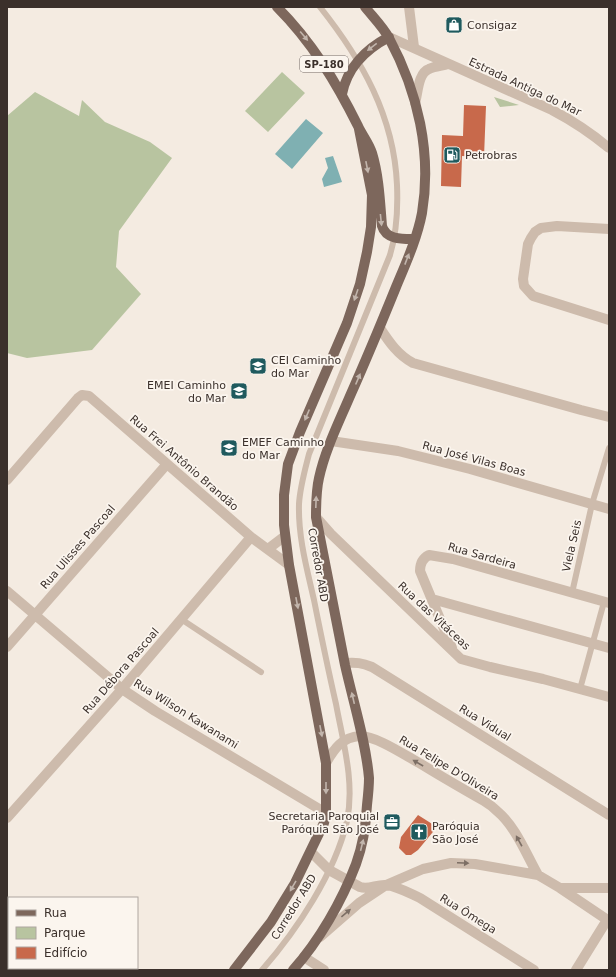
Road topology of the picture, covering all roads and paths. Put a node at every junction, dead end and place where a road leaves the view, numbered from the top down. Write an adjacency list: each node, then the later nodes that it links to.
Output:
1 (277, 7): 9 (main road, SP-180, one-way to 9)
2 (320, 7): 7 (lane, Corredor ABD)
3 (365, 7): 5 (main road)
4 (409, 7): 6 (street)
5 (389, 37): 6 (street, Estrada Antiga do Mar); 7 (main road, one-way to 7); 10 (main road)
6 (414, 47): 8 (street, Estrada Antiga do Mar)
7 (358, 60): 9 (main road); 14 (lane, Corredor ABD)
8 (448, 64): 10 (street); 12 (street, Estrada Antiga do Mar)
9 (342, 94): 11 (main road, SP-180)
10 (416, 103): 15 (main road)
11 (359, 129): 14 (main road, one-way to 14); 26 (main road, SP-180, one-way to 26)
12 (609, 148)
13 (609, 229): 16 (street)
14 (395, 238): 15 (main road); 46 (lane, Corredor ABD)
15 (415, 239): 17 (main road, one-way to 15)
16 (609, 320)
17 (380, 328): 18 (street); 19 (main road, one-way to 17)
18 (609, 417)
19 (331, 442): 23 (street, Rua José Vilas Boas); 25 (main road, one-way to 19)
20 (609, 448): 23 (lane, Viela Seis)
21 (167, 464): 22 (street, Rua Frei Antônio Brandão); 27 (street, Rua Frei Antônio Brandão); 34 (street, Rua Ulisses Pascoal)
22 (7, 480)
23 (592, 504): 24 (street, Rua José Vilas Boas); 31 (lane, Viela Seis)
24 (609, 509)
25 (316, 517): 39 (street, Rua das Vitáceas); 40 (main road)
26 (285, 536): 28 (street); 29 (main road, SP-180)
27 (251, 537): 28 (street, Rua Frei Antônio Brandão); 35 (street, Rua Débora Pascoal)
28 (268, 549): 29 (street, Rua Frei Antônio Brandão)
29 (289, 565): 47 (main road, one-way to 47)
30 (7, 591): 34 (street, Rua Wilson Kawanami)
31 (572, 593): 32 (street, Rua Sardeira); 33 (street, Rua Sardeira)
32 (432, 599): 36 (street); 39 (street, Rua Sardeira)
33 (607, 602): 36 (lane)
34 (35, 615): 37 (street, Rua Ulisses Pascoal); 42 (street, Rua Wilson Kawanami)
35 (182, 619): 41 (lane); 42 (street, Rua Débora Pascoal)
36 (593, 644): 38 (street); 43 (lane)
37 (7, 647)
38 (609, 648)
39 (453, 652): 43 (street, Rua das Vitáceas)
40 (345, 664): 45 (main road, one-way to 40); 49 (street, Rua Vidual)
41 (261, 672)
42 (122, 689): 48 (street, Rua Wilson Kawanami); 50 (street, Rua Débora Pascoal)
43 (580, 689): 44 (street, Rua das Vitáceas)
44 (609, 697)
45 (362, 736): 46 (street); 53 (street, Rua Felipe D'Oliveira, one-way to 45); 54 (main road, one-way to 45)
46 (343, 740): 47 (street); 52 (lane, Corredor ABD)
47 (326, 763): 48 (main road, one-way to 48)
48 (326, 813): 51 (main road)
49 (609, 815)
50 (7, 818)
51 (311, 852): 52 (street); 61 (main road, one-way to 61)
52 (328, 870): 54 (street); 62 (lane, Corredor ABD)
53 (538, 875): 55 (street, one-way to 53); 56 (street)
54 (349, 882): 55 (street); 59 (main road)
55 (386, 885): 59 (street, one-way to 55); 65 (street, Rua Ômega)
56 (560, 888): 57 (street); 58 (street)
57 (609, 888)
58 (608, 920): 66 (street)
59 (317, 939): 60 (main road)
60 (304, 957): 63 (main road); 64 (street)
61 (234, 970)
62 (262, 970)
63 (292, 970)
64 (324, 970)
65 (534, 970)
66 (576, 970)

